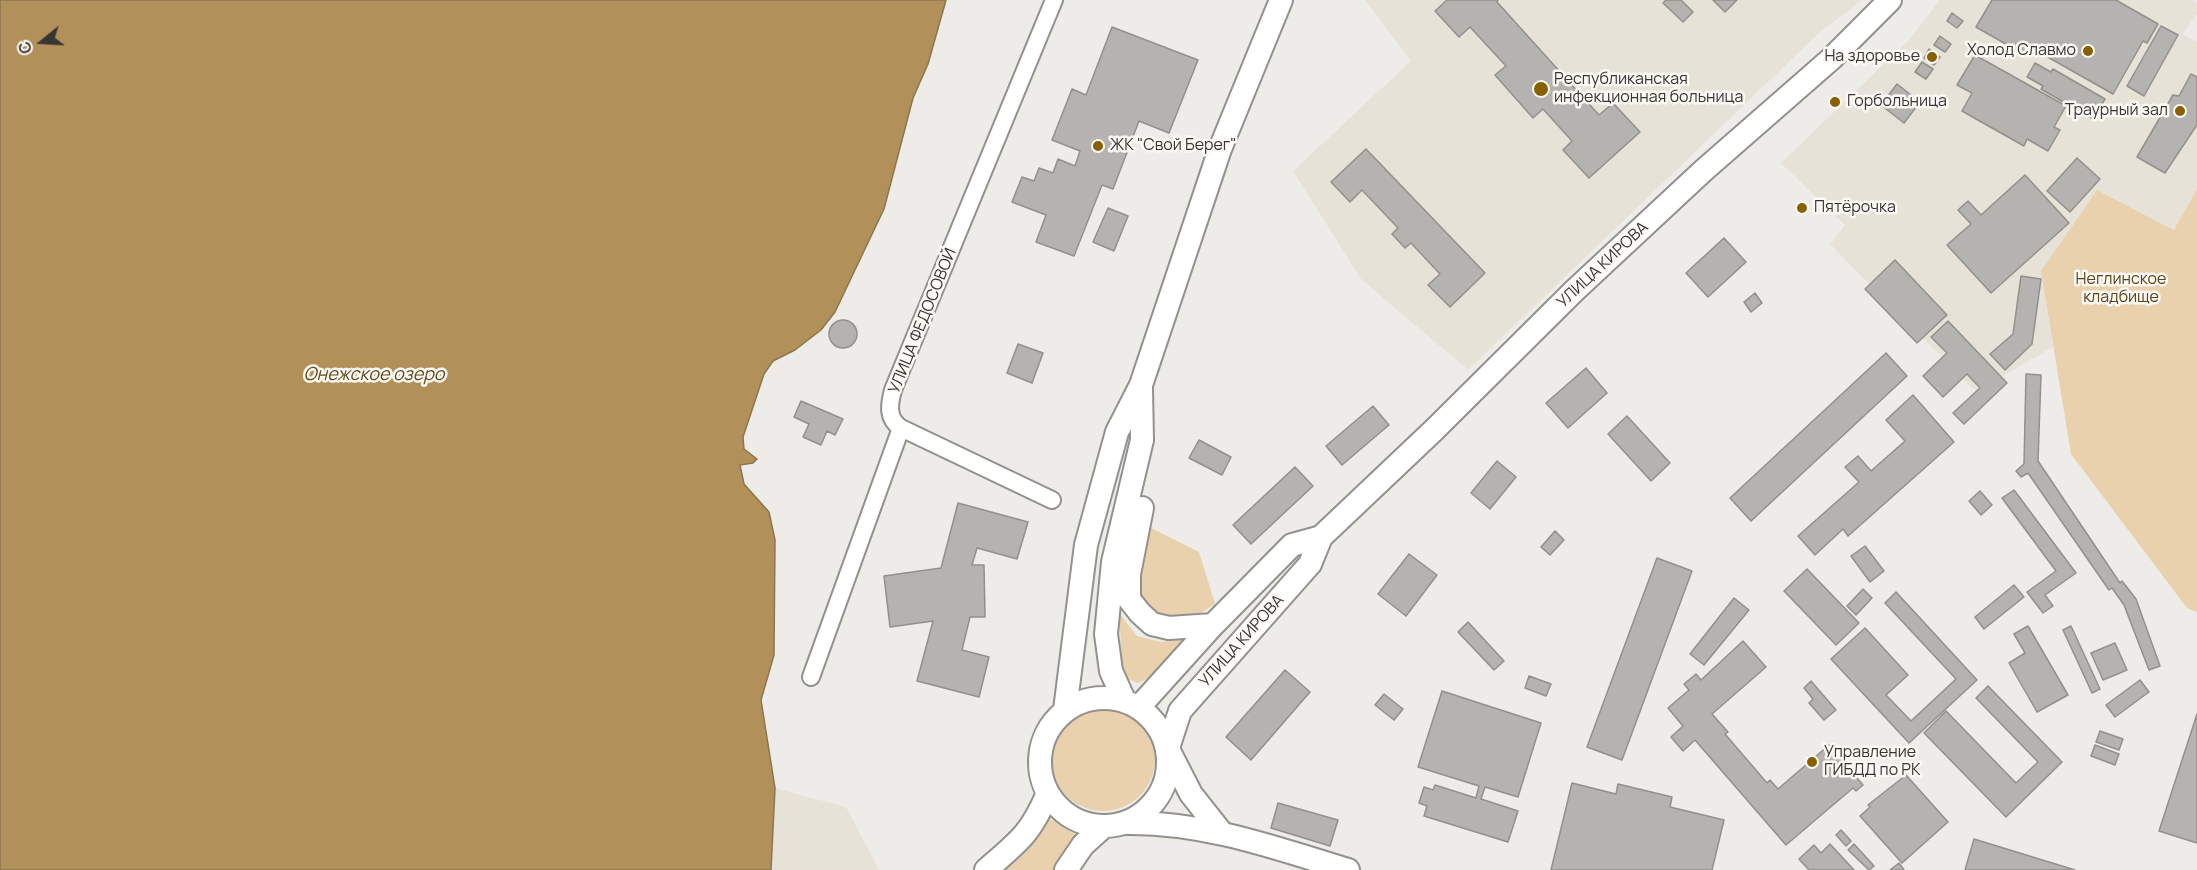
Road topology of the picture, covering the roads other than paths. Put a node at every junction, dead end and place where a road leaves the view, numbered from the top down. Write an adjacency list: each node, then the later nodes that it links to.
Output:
1 (1054, 0): 5 (street, УЛИЦА ФЕДОСОВОЙ)
2 (1281, 0): 4 (main road)
3 (1890, 0): 8 (main road, УЛИЦА КИРОВА)
4 (1141, 385): 6 (main road); 12 (main road)
5 (902, 428): 7 (street); 10 (street)
6 (1142, 440): 9 (main road); 11 (main road)
7 (1052, 500)
8 (1321, 537): 9 (main road, УЛИЦА КИРОВА); 13 (main road, УЛИЦА КИРОВА)
9 (1212, 625): 11 (main road, УЛИЦА КИРОВА)
10 (811, 677)
11 (1131, 704): 12 (main road); 13 (main road)
12 (1065, 710): 14 (main road)
13 (1168, 748): 15 (main road); 17 (main road)
14 (1048, 793): 16 (main road); 18 (main road)
15 (1126, 823): 16 (main road); 17 (main road)
16 (1103, 827): 19 (main road)
17 (1221, 832): 20 (main road)
18 (986, 870)
19 (1066, 870)
20 (1348, 870)

